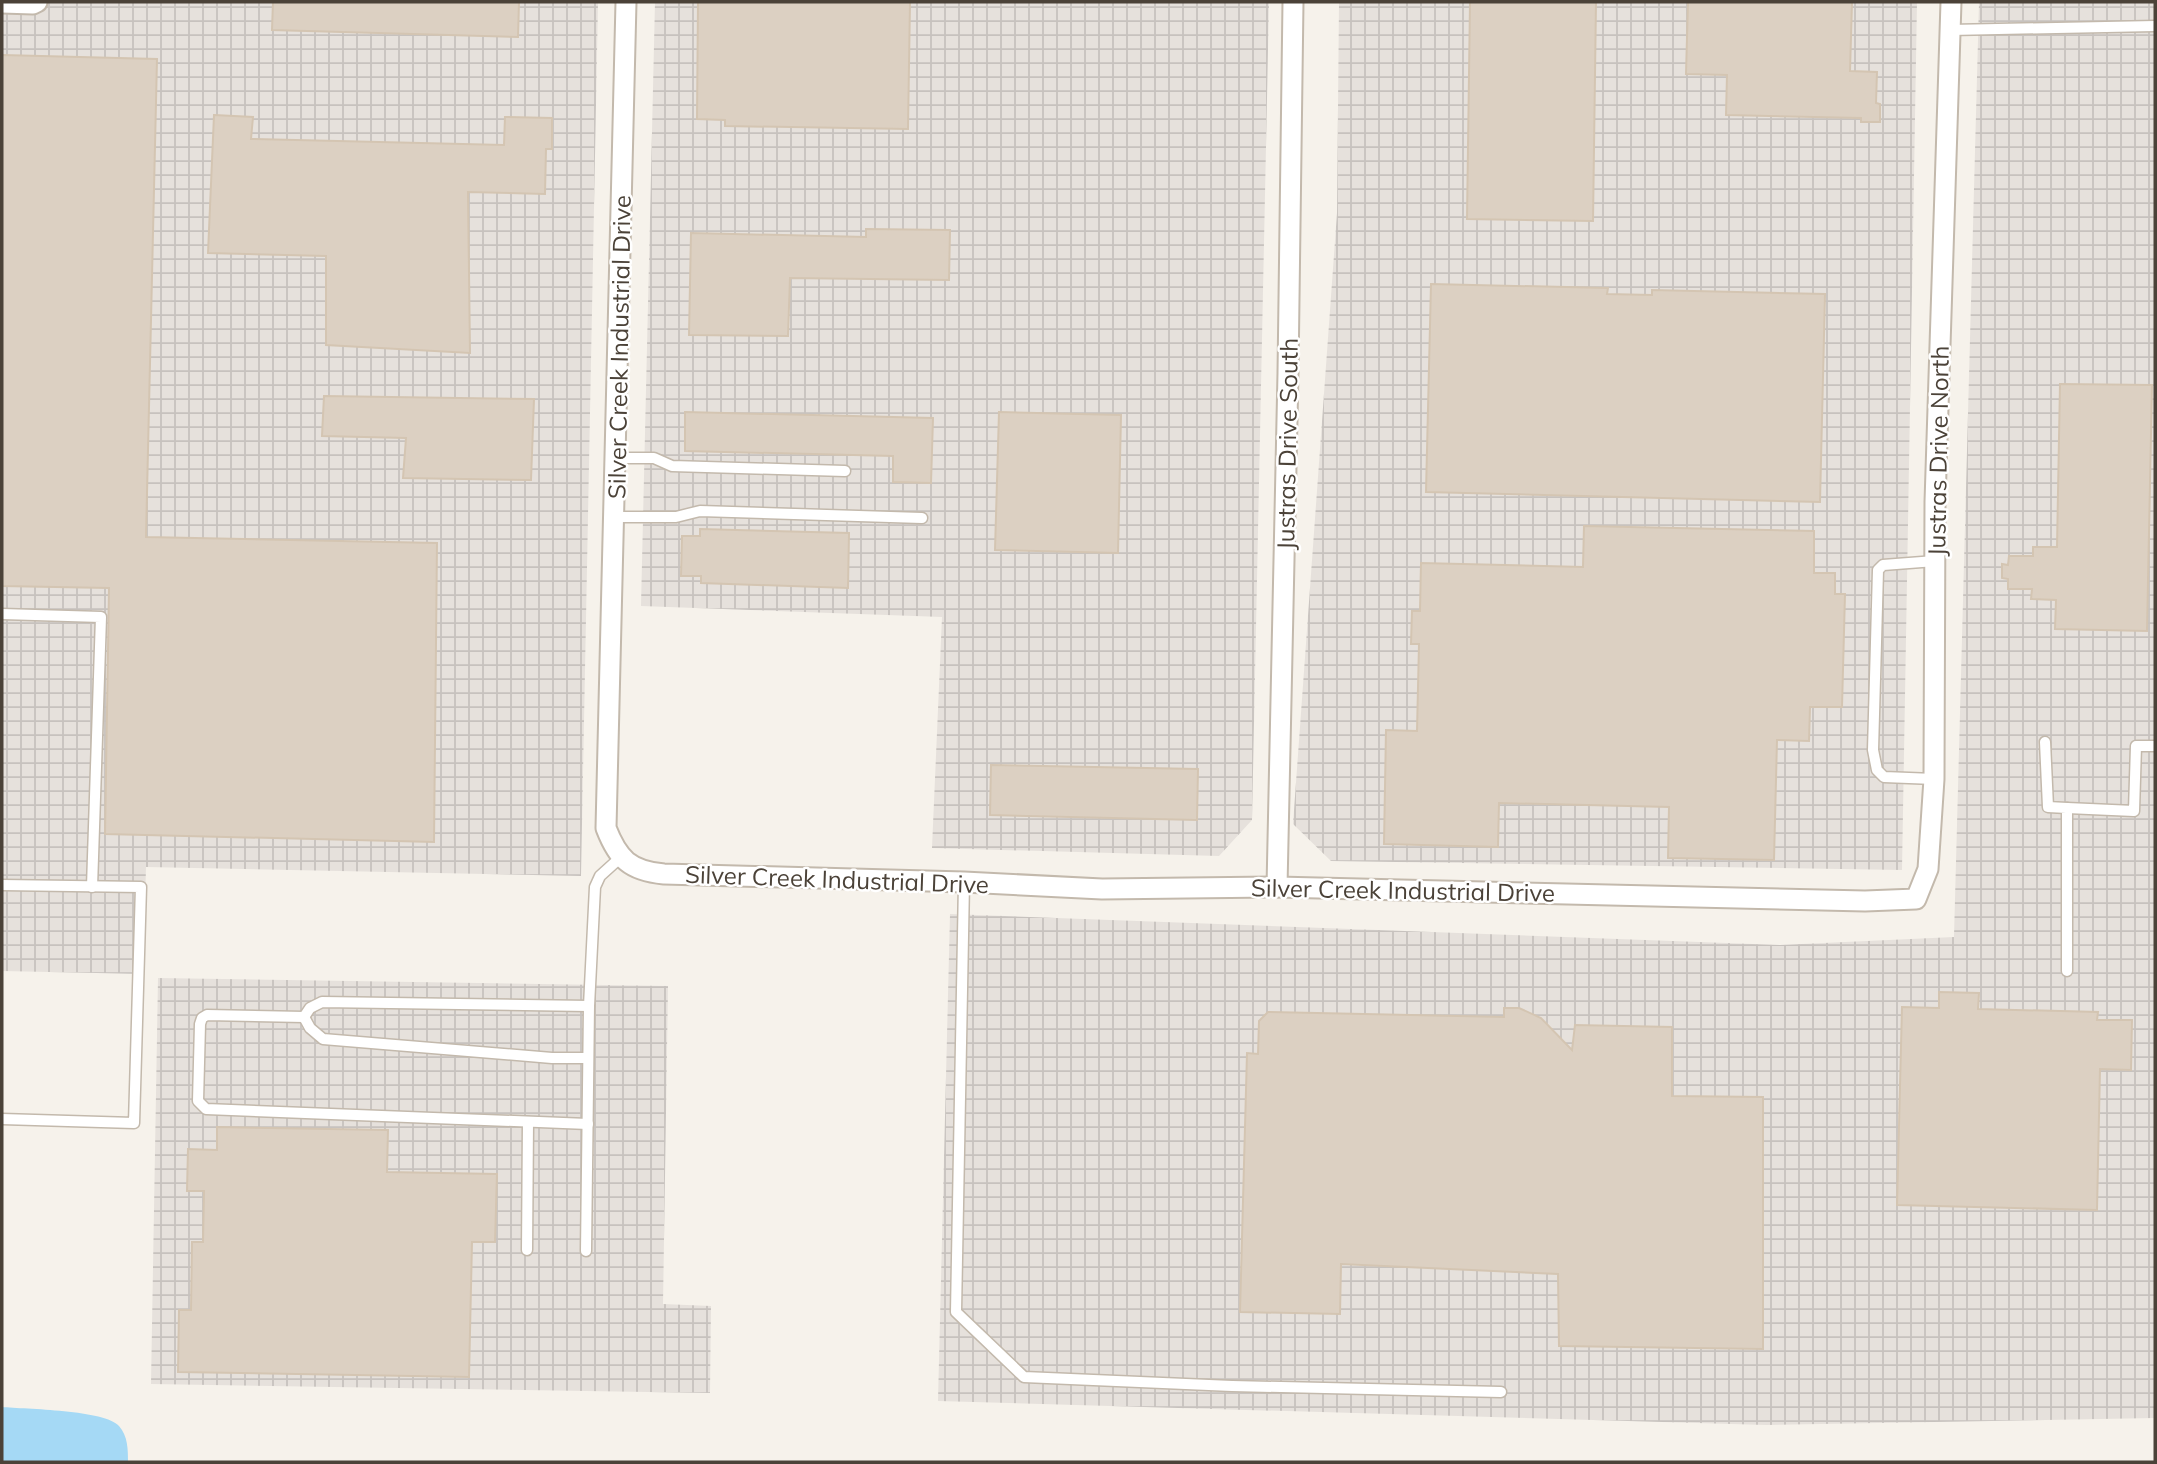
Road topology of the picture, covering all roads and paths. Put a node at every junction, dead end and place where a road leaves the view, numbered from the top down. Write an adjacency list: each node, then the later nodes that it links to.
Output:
1 (37, 2): 5 (street)
2 (626, 2): 8 (street, Silver Creek Industrial Drive)
3 (1293, 2): 22 (street, Justras Drive South)
4 (1951, 2): 7 (street, Justras Drive North)
5 (2, 3)
6 (2155, 26): 7 (lane)
7 (1950, 30): 12 (street, Justras Drive North)
8 (616, 458): 9 (lane); 10 (street, Silver Creek Industrial Drive)
9 (845, 471)
10 (614, 517): 11 (lane); 18 (street, Silver Creek Industrial Drive)
11 (922, 518)
12 (1935, 561): 16 (street, Justras Drive North); 16 (lane)
13 (2, 614): 21 (lane)
14 (2045, 742): 17 (lane)
15 (2155, 746): 17 (lane)
16 (1934, 779): 23 (street, Justras Drive North)
17 (2067, 808): 24 (lane)
18 (621, 857): 19 (street, Silver Creek Industrial Drive); 25 (lane)
19 (964, 882): 22 (street, Silver Creek Industrial Drive); 33 (lane)
20 (2, 885): 21 (lane)
21 (92, 887): 28 (lane)
22 (1277, 887): 23 (street, Silver Creek Industrial Drive)
23 (1916, 899)
24 (2067, 971)
25 (589, 1006): 26 (lane); 27 (lane)
26 (304, 1017): 27 (lane); 29 (lane)
27 (588, 1058): 30 (lane)
28 (2, 1119)
29 (528, 1122): 30 (lane); 31 (lane)
30 (588, 1124): 32 (lane)
31 (527, 1250)
32 (586, 1251)
33 (1501, 1392)

